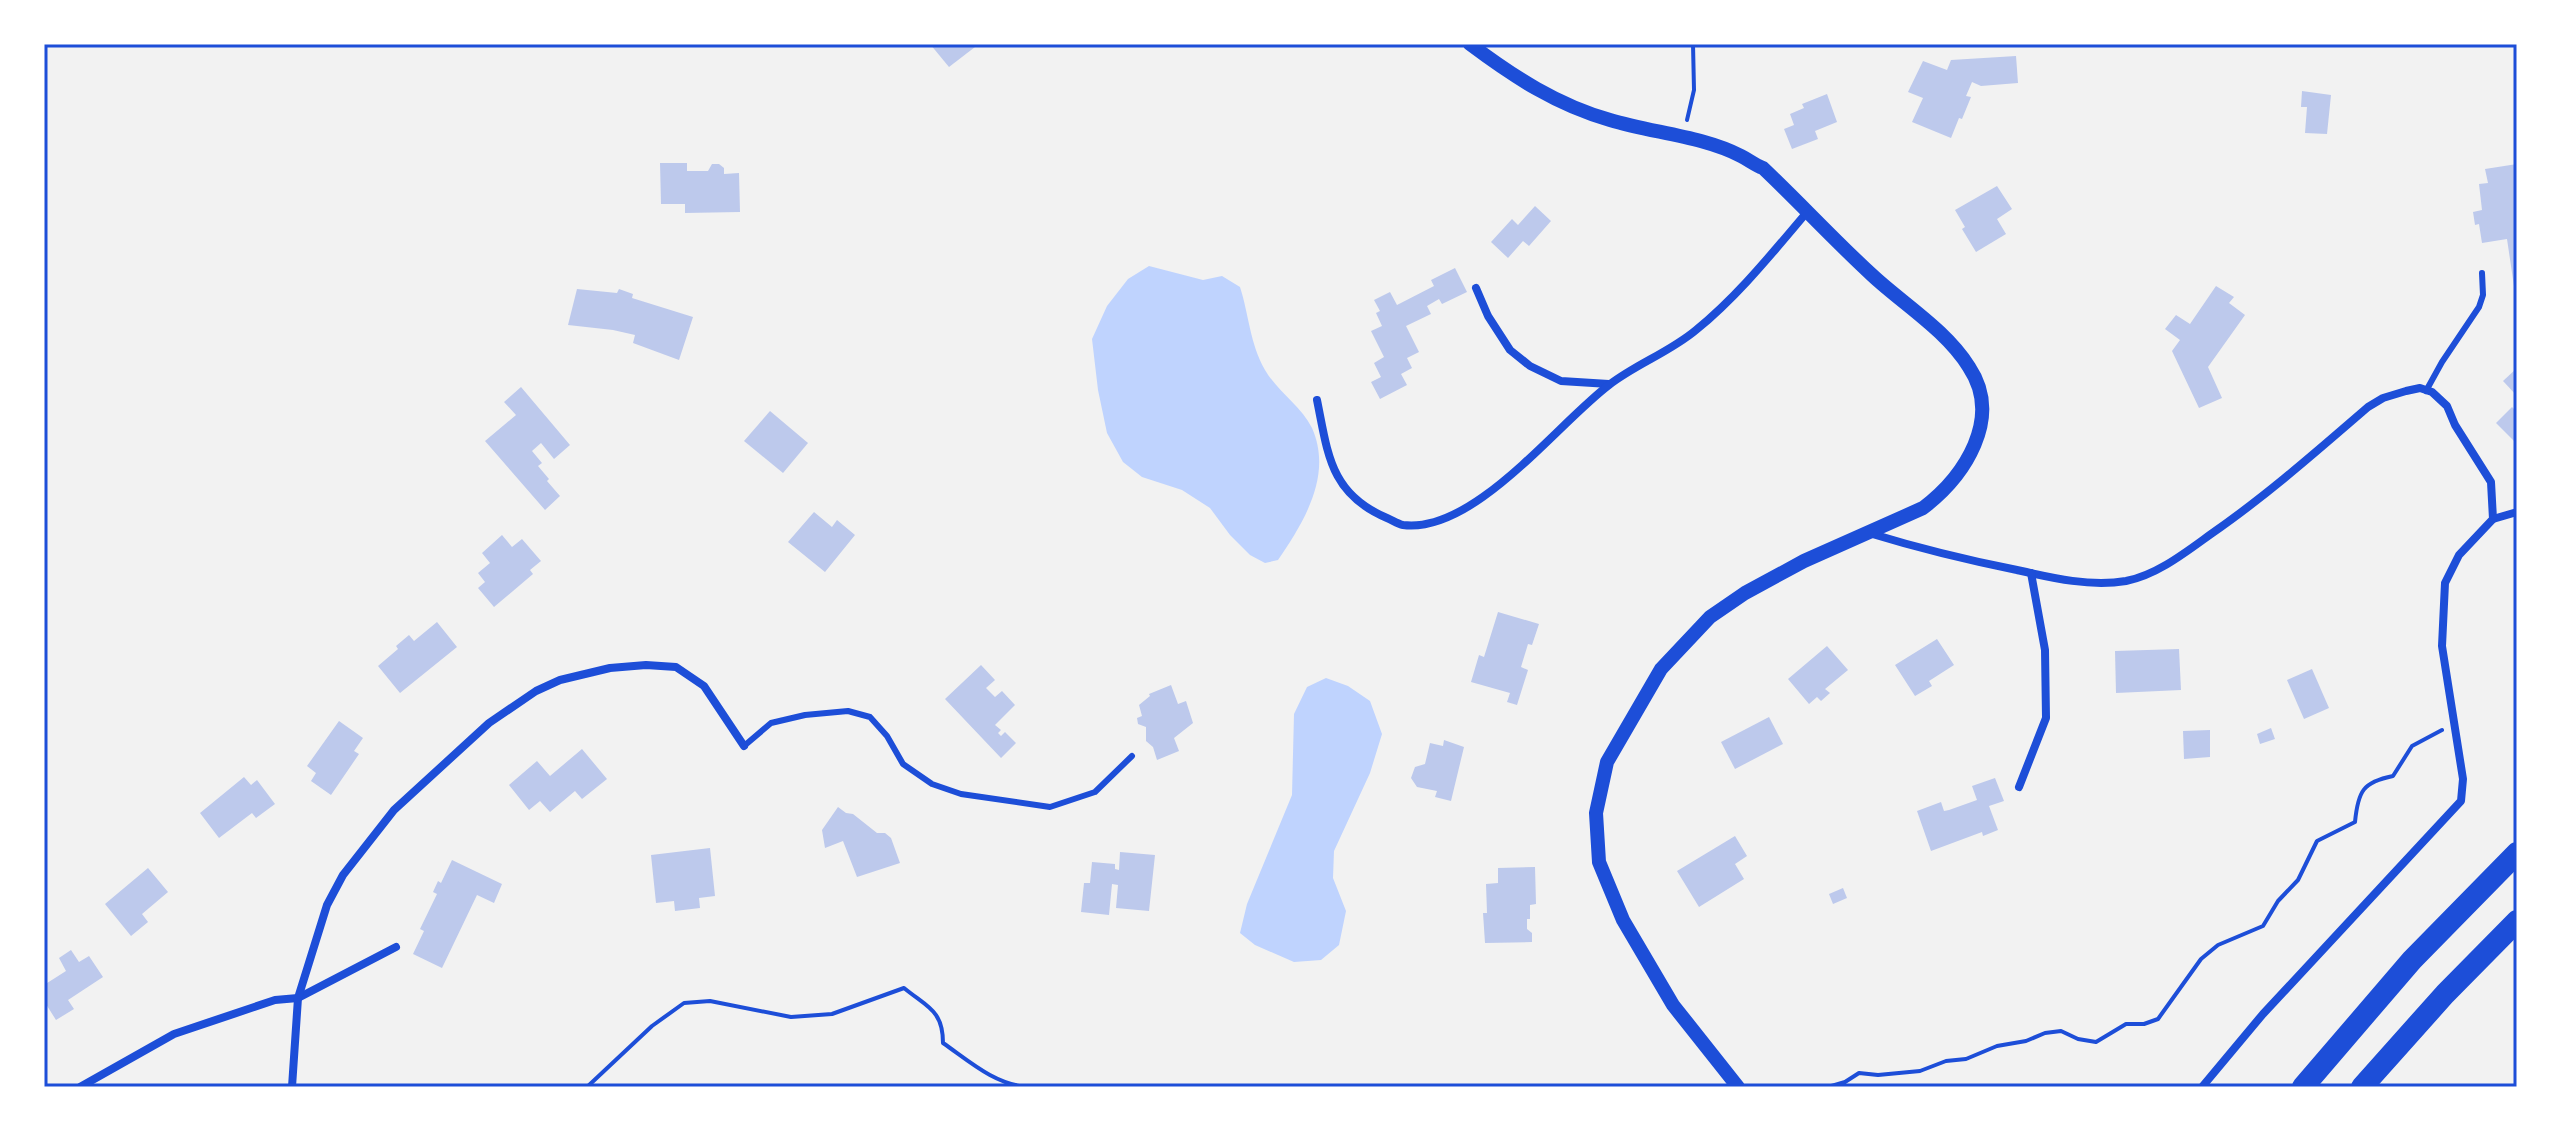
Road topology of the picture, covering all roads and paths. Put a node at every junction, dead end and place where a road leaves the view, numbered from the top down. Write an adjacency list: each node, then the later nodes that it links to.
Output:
1 (1470, 44): 3 (street)
2 (1693, 44): 3 (path)
3 (1683, 138): 4 (street)
4 (1808, 211): 7 (street); 12 (street)
5 (2482, 273): 8 (lane)
6 (1476, 288): 7 (street)
7 (1609, 384): 9 (street)
8 (2429, 392): 11 (street); 13 (street)
9 (1317, 400)
10 (2517, 512): 11 (street)
11 (2493, 519): 28 (street)
12 (1869, 533): 13 (street); 26 (street)
13 (2031, 573): 17 (street)
14 (2446, 727): 27 (path)
15 (744, 746): 16 (lane); 21 (street)
16 (1132, 756)
17 (2019, 787)
18 (2517, 853): 29 (highway)
19 (2517, 921): 30 (highway)
20 (396, 947): 21 (street)
21 (298, 998): 22 (street); 23 (street)
22 (80, 1087)
23 (292, 1087)
24 (587, 1087): 25 (path)
25 (1027, 1087)
26 (1738, 1087)
27 (1828, 1087)
28 (2202, 1087)
29 (2303, 1087)
30 (2362, 1087)

